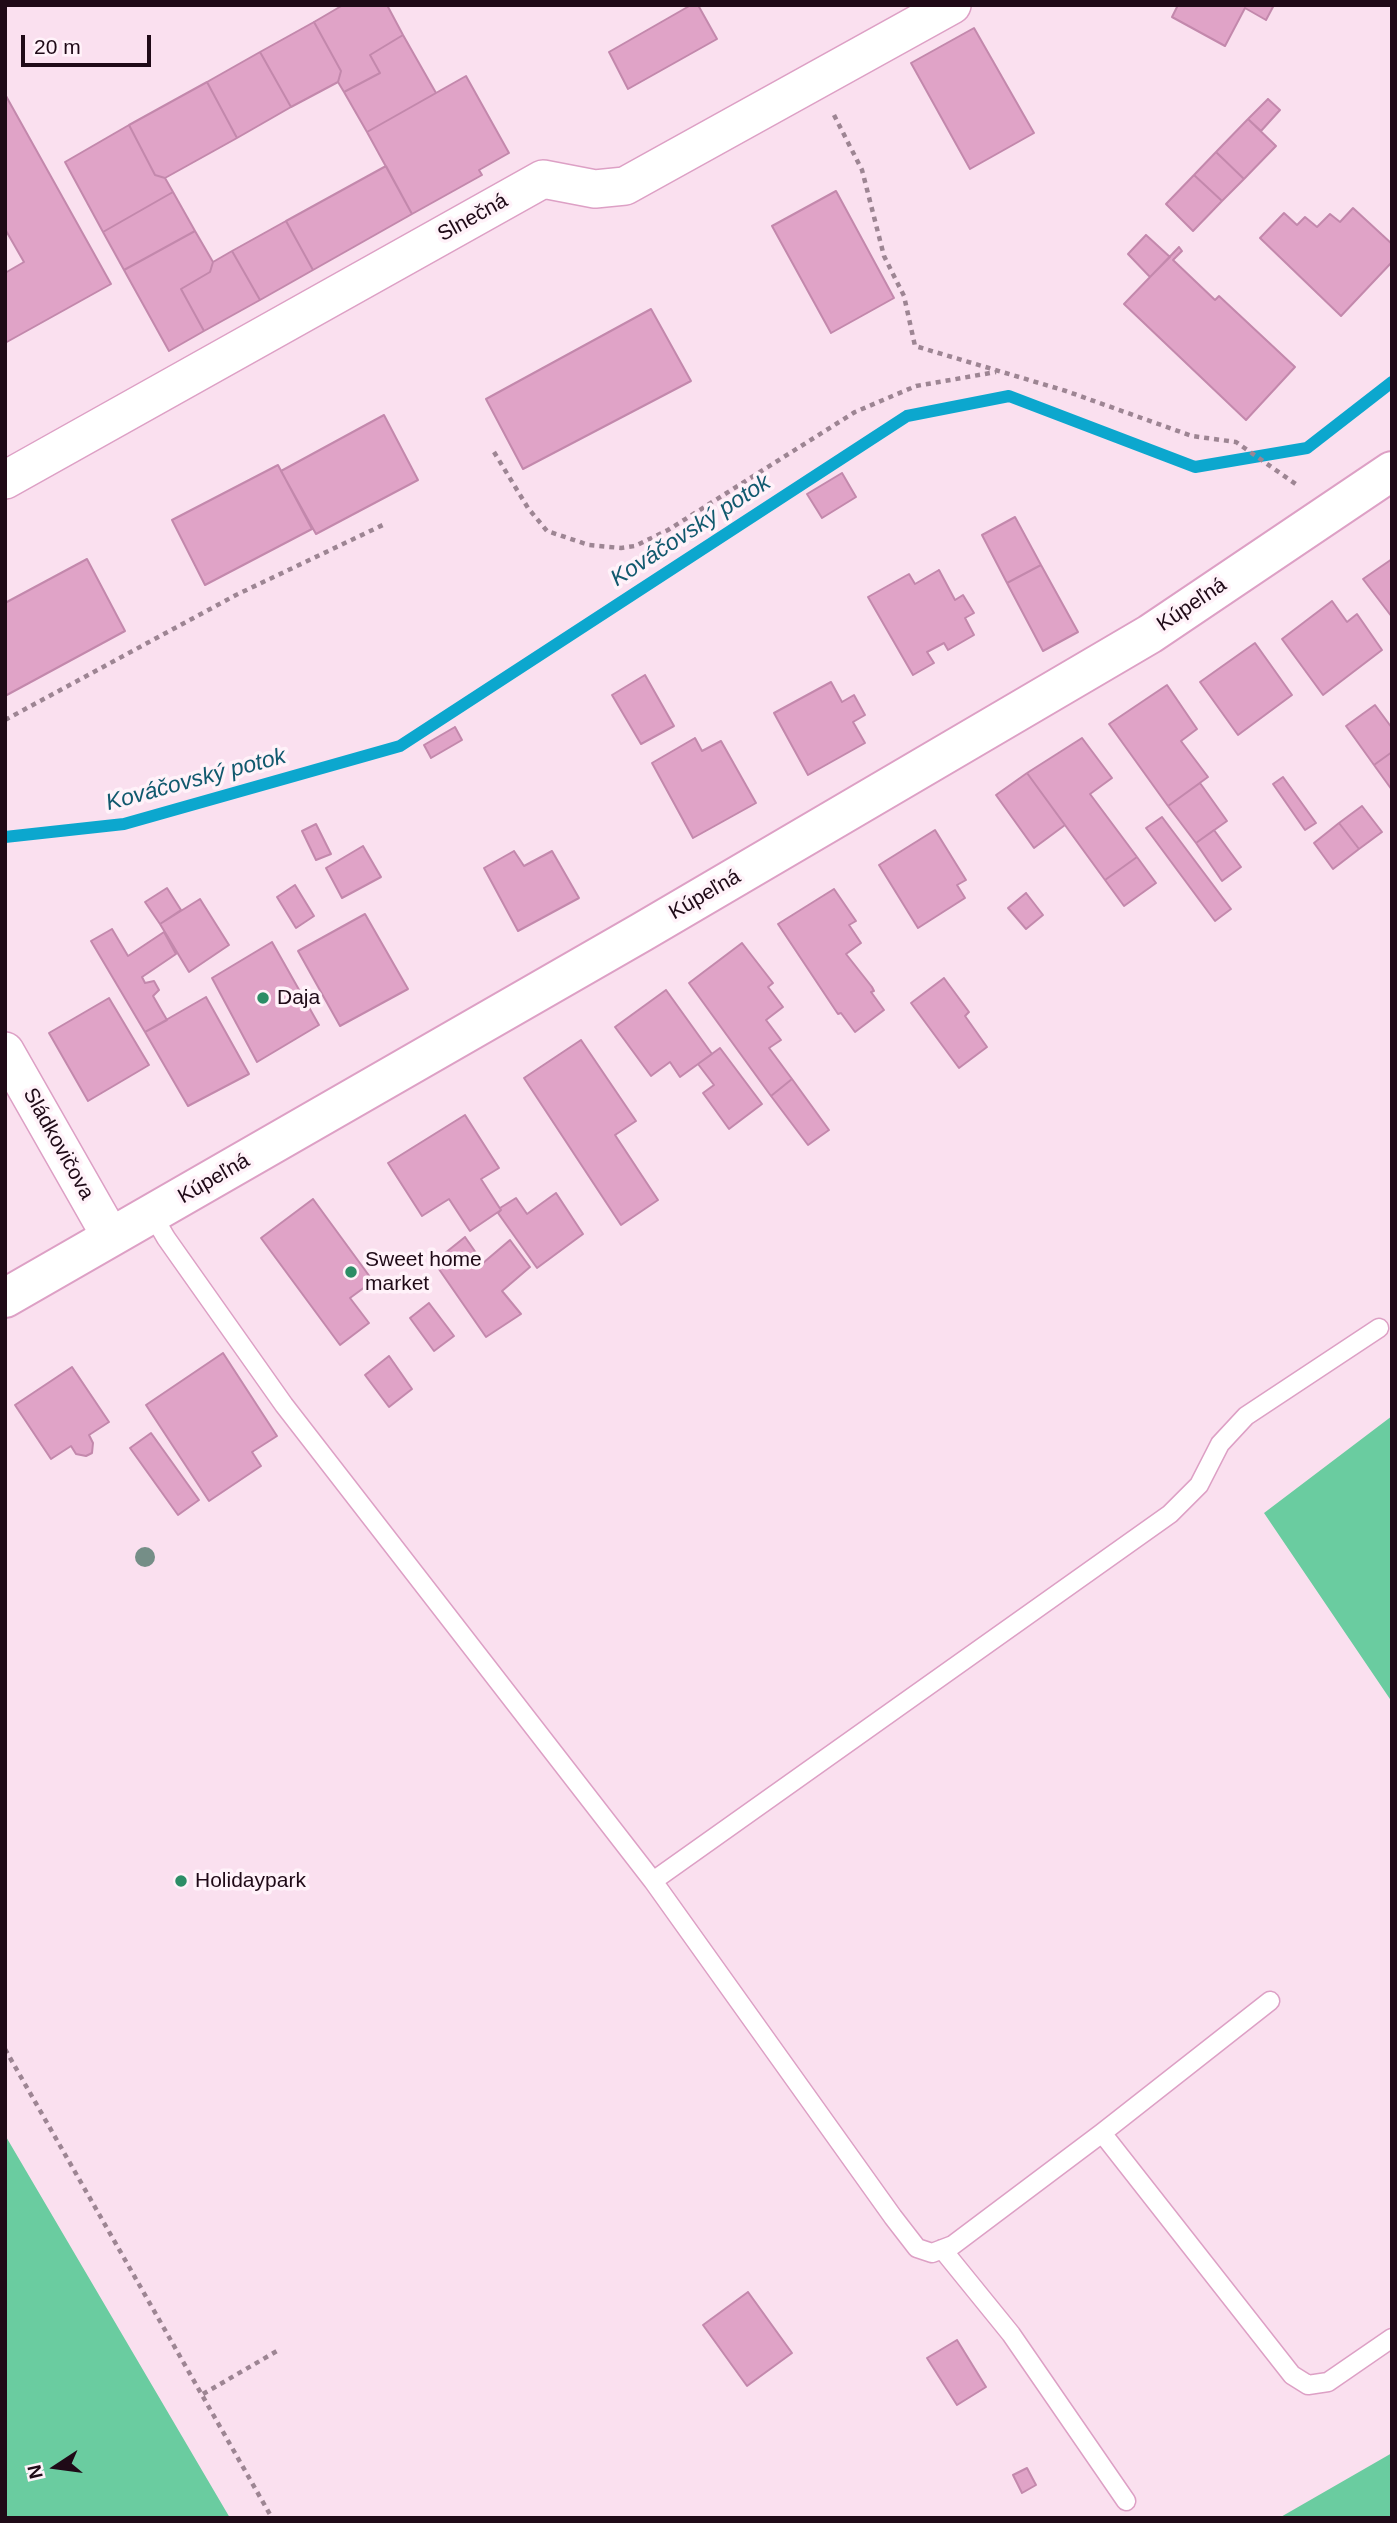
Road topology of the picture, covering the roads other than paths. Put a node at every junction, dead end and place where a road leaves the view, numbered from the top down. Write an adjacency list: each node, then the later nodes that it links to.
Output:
1 (936, 9): 3 (street, Slnečná)
2 (1392, 471): 5 (street, Kúpeľná)
3 (5, 480)
4 (5, 1051): 6 (street, Sládkovičova)
5 (152, 1214): 6 (street, Kúpeľná); 9 (lane)
6 (111, 1237): 7 (street, Kúpeľná)
7 (5, 1298)
8 (1379, 1328): 9 (lane)
9 (653, 1881): 12 (lane)
10 (1270, 2001): 11 (lane)
11 (1102, 2133): 12 (lane); 13 (lane)
12 (942, 2249): 14 (lane)
13 (1392, 2338)
14 (1126, 2501)

